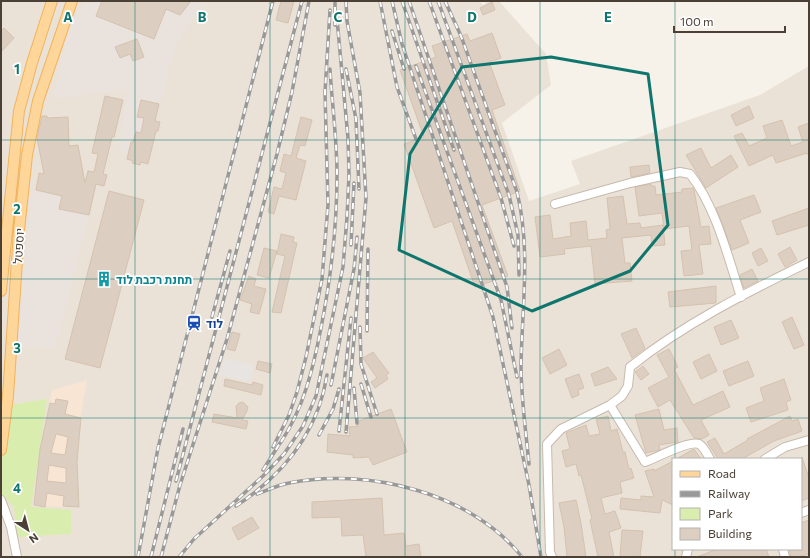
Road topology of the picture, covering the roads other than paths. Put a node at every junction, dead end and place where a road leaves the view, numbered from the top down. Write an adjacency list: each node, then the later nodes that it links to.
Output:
1 (52, 1): 5 (main road, יוספטל)
2 (72, 1): 9 (main road, יוספטל)
3 (555, 204): 6 (street)
4 (809, 262): 6 (street)
5 (1, 291)
6 (741, 297): 7 (street)
7 (610, 405): 10 (street); 15 (street)
8 (809, 440): 11 (street)
9 (1, 450)
10 (709, 458)
11 (767, 458)
12 (1, 500): 13 (street)
13 (3, 509): 14 (street)
14 (17, 557)
15 (552, 557)

